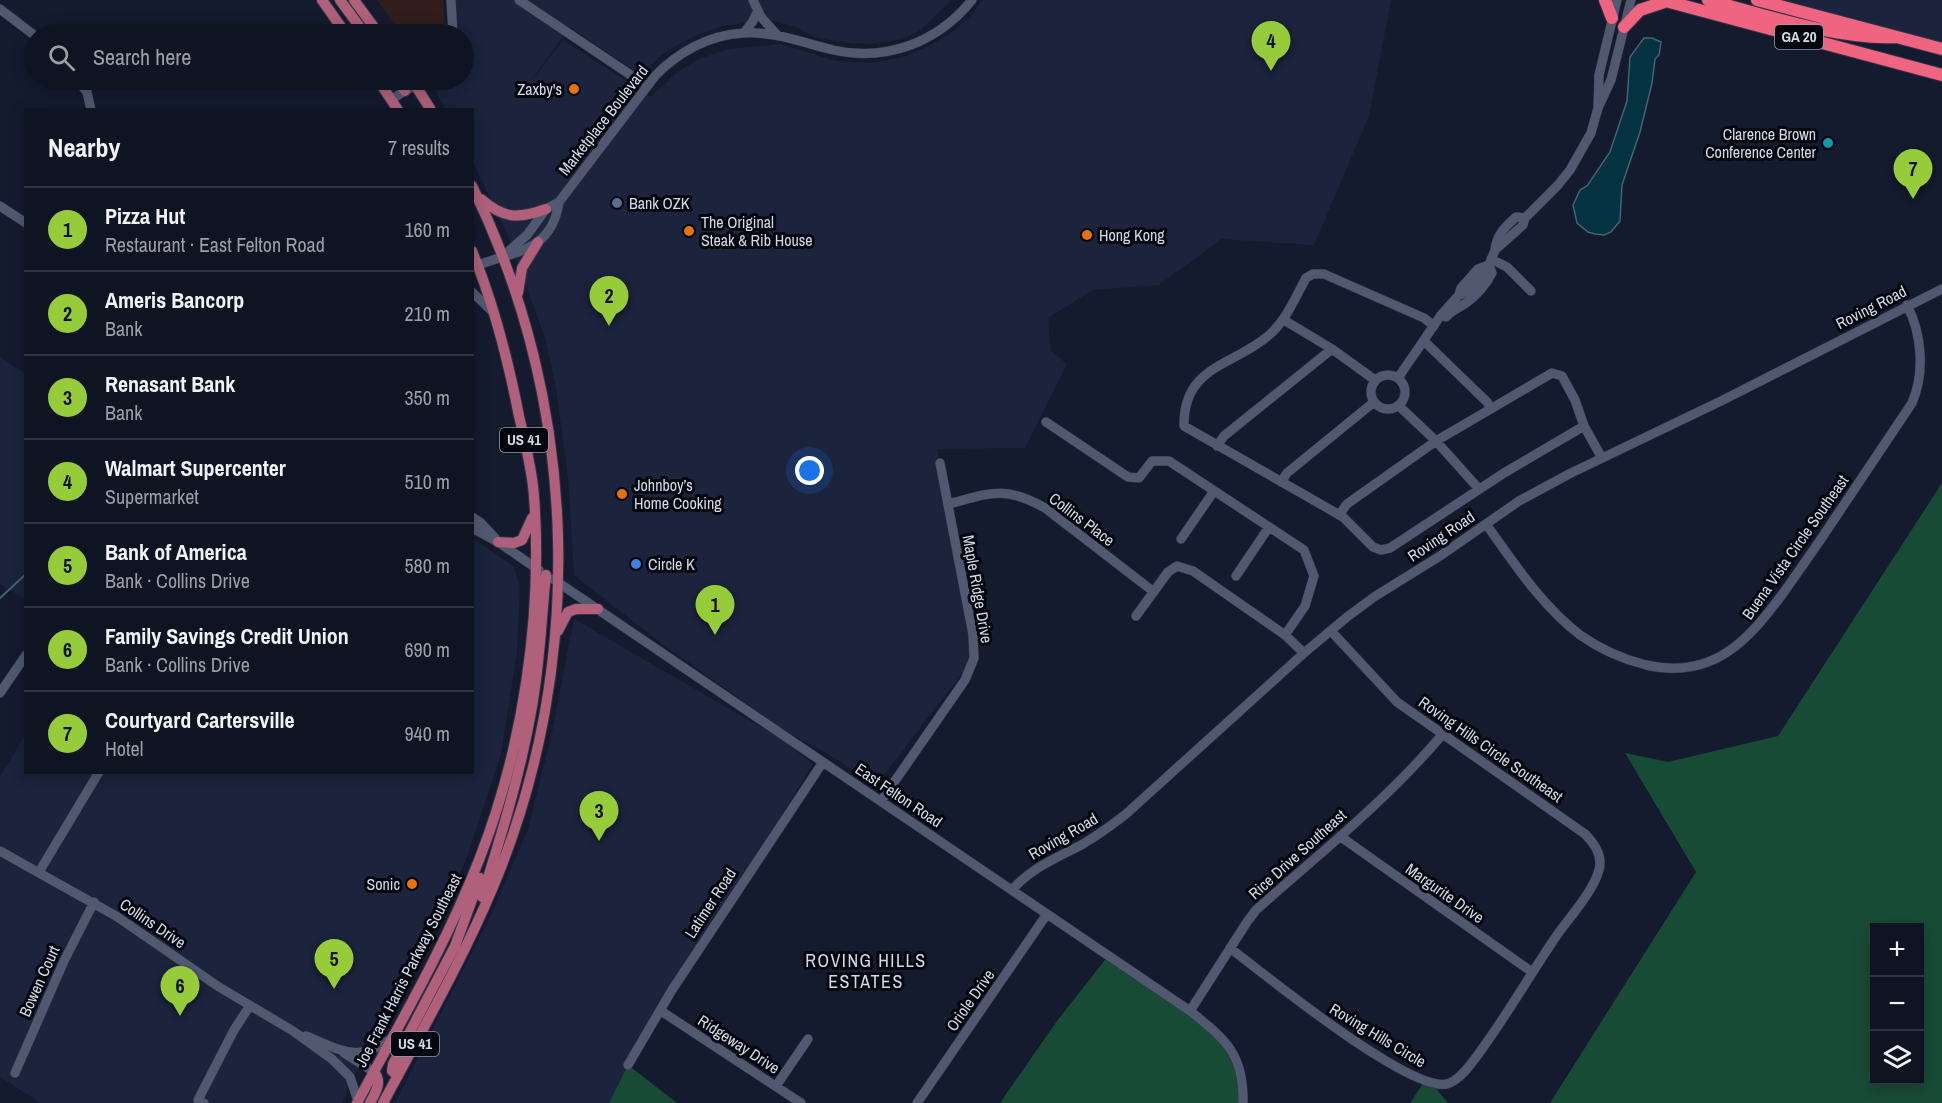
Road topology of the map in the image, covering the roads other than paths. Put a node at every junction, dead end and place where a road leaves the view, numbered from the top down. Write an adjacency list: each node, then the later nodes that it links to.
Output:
1 (322, 0): 17 (main road)
2 (340, 0): 18 (main road)
3 (354, 0): 19 (main road)
4 (451, 0): 20 (street)
5 (519, 0): 30 (street)
6 (753, 0): 15 (street)
7 (972, 0): 24 (street, Marketplace Boulevard)
8 (1605, 0): 16 (highway)
9 (1617, 0): 16 (street)
10 (1630, 0): 22 (street)
11 (1708, 0): 25 (highway)
12 (1757, 0): 25 (highway, GA 20)
13 (1664, 1): 22 (highway); 27 (highway, GA 20)
14 (0, 9): 21 (street)
15 (758, 10): 23 (street); 24 (street)
16 (1612, 18): 39 (street)
17 (339, 24)
18 (357, 24)
19 (372, 24)
20 (452, 24)
21 (24, 27)
22 (1624, 27): 39 (street)
23 (744, 33): 24 (street, Marketplace Boulevard); 30 (street, Marketplace Boulevard)
24 (778, 36)
25 (1896, 37): 26 (highway, GA 20)
26 (1942, 49)
27 (1921, 70): 28 (highway); 29 (highway, GA 20)
28 (1942, 70)
29 (1942, 75)
30 (647, 86): 42 (street, Marketplace Boulevard)
31 (85, 90): 36 (street)
32 (385, 90): 35 (main road)
33 (421, 90): 38 (main road)
34 (405, 91): 35 (street)
35 (392, 99): 37 (main road)
36 (91, 108)
37 (397, 108)
38 (430, 108)
39 (1599, 108): 49 (street)
40 (474, 190): 41 (main road, US 41)
41 (478, 197): 44 (main road); 48 (main road, US 41)
42 (559, 202): 44 (street, Marketplace Boulevard); 46 (street, Marketplace Boulevard)
43 (0, 206): 45 (street)
44 (546, 209): 48 (street, Marketplace Boulevard)
45 (24, 220)
46 (538, 242): 48 (street, Marketplace Boulevard); 54 (main road)
47 (474, 256): 50 (main road, Joe Frank Harris Parkway Southeast / US 41)
48 (503, 256): 50 (street, Marketplace Boulevard); 54 (main road, US 41)
49 (1490, 261): 52 (street); 58 (street); 58 (street)
50 (478, 265): 56 (main road, Joe Frank Harris Parkway Southeast / US 41)
51 (1942, 289): 55 (street, Roving Road)
52 (1531, 291)
53 (474, 294): 56 (street)
54 (518, 296): 87 (main road, US 41)
55 (1908, 305): 70 (street, Roving Road); 79 (street, Buena Vista Circle Southeast)
56 (494, 314): 76 (main road, Joe Frank Harris Parkway Southeast / US 41)
57 (1284, 320): 58 (street); 60 (street); 69 (street)
58 (1436, 324): 59 (street)
59 (1424, 341): 61 (street); 65 (street)
60 (1332, 349): 62 (street); 69 (street)
61 (1398, 378): 62 (street); 64 (street)
62 (1375, 380): 63 (street)
63 (1374, 402): 64 (street); 72 (street)
64 (1399, 406): 68 (street)
65 (1491, 409): 67 (street); 68 (street)
66 (1047, 422): 74 (street)
67 (1584, 426): 70 (street); 73 (street)
68 (1436, 441): 73 (street); 77 (street)
69 (1217, 446): 72 (street)
70 (1602, 458): 79 (street, Roving Road)
71 (940, 463): 75 (street, Maple Ridge Drive)
72 (1281, 482): 77 (street)
73 (1479, 489): 77 (street)
74 (1214, 491): 80 (street); 82 (street)
75 (948, 504): 88 (street, Collins Place); 100 (street, Maple Ridge Drive)
76 (534, 512): 83 (main road); 84 (main road, Joe Frank Harris Parkway Southeast / US 41)
77 (1339, 515)
78 (474, 518): 83 (street, East Felton Road)
79 (1486, 524): 91 (street, Roving Road)
80 (1269, 527): 86 (street); 92 (street)
81 (474, 529): 83 (street, East Felton Road)
82 (1181, 539)
83 (498, 542): 84 (street, East Felton Road)
84 (536, 568): 85 (street, East Felton Road); 102 (main road, Joe Frank Harris Parkway Southeast / US 41)
85 (546, 575): 87 (street, East Felton Road); 108 (main road)
86 (1236, 576)
87 (557, 582): 89 (street, East Felton Road); 93 (main road, US 41)
88 (1154, 592): 90 (street); 92 (street)
89 (598, 609): 93 (main road); 98 (street, East Felton Road)
90 (1136, 616)
91 (1331, 631): 94 (street, Roving Road); 97 (street, Roving Hills Circle Southeast)
92 (1285, 635): 94 (street)
93 (554, 640): 108 (main road, US 41)
94 (1304, 652): 105 (street, Roving Road)
95 (24, 658): 96 (street)
96 (0, 693)
97 (1442, 735): 101 (street, Rice Drive Southeast); 106 (street, Roving Hills Circle Southeast)
98 (823, 762): 100 (street, East Felton Road); 113 (street, Latimer Road)
99 (98, 774): 104 (street)
100 (882, 801): 105 (street, East Felton Road)
101 (1341, 837): 110 (street, Rice Drive Southeast); 111 (street, Margurite Drive)
102 (483, 849): 116 (main road, Joe Frank Harris Parkway Southeast / US 41); 122 (main road)
103 (0, 851): 104 (street, Collins Drive)
104 (39, 872): 107 (street, Collins Drive)
105 (1012, 890): 109 (street, East Felton Road)
106 (1581, 900): 111 (street, Roving Hills Circle)
107 (94, 902): 112 (street, Collins Drive); 121 (street, Bowen Court)
108 (485, 905): 122 (main road, US 41)
109 (1047, 914): 114 (street, East Felton Road); 128 (street, Oriole Drive)
110 (1230, 948): 111 (street, Roving Hills Circle); 114 (street, Rice Drive Southeast)
111 (1532, 972)
112 (249, 1007): 115 (street, Collins Drive); 125 (street)
113 (661, 1011): 119 (street, Latimer Road); 123 (street, Ridgeway Drive)
114 (1190, 1011): 129 (street, East Felton Road)
115 (292, 1031): 118 (street); 124 (street, Collins Drive)
116 (392, 1038): 118 (street); 120 (main road, Joe Frank Harris Parkway Southeast / US 41)
117 (808, 1039): 123 (street)
118 (337, 1048): 120 (street)
119 (628, 1065)
120 (374, 1071): 124 (main road)
121 (15, 1073)
122 (398, 1076): 126 (main road, US 41)
123 (776, 1086): 127 (street, Ridgeway Drive)
124 (362, 1102)
125 (204, 1103)
126 (383, 1103)
127 (801, 1103)
128 (917, 1103)
129 (1243, 1103)

